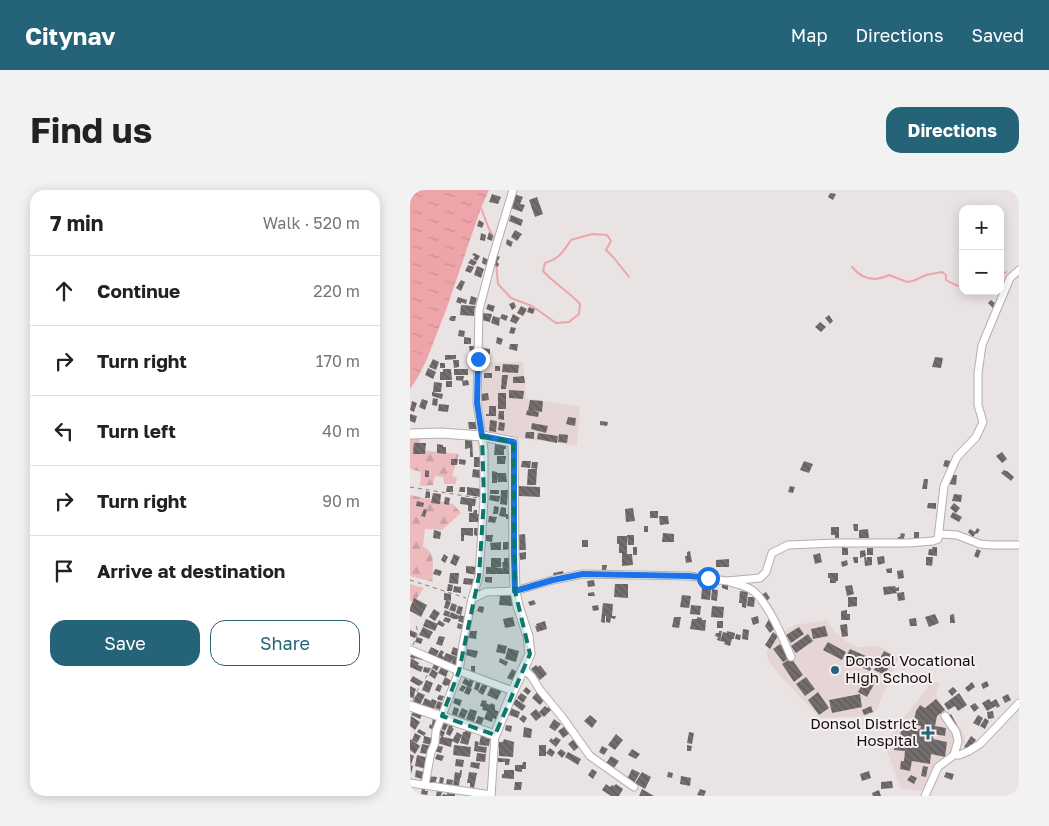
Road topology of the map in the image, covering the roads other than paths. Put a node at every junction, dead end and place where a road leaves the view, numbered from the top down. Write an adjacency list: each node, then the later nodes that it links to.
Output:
1 (514, 190): 4 (street)
2 (1019, 270): 5 (street)
3 (410, 434): 4 (main road)
4 (482, 436): 8 (main road); 9 (street)
5 (940, 534): 6 (street); 7 (street)
6 (1019, 545)
7 (727, 581): 8 (street); 11 (street)
8 (515, 591): 9 (street); 12 (main road)
9 (472, 599): 13 (street)
10 (411, 650): 13 (street)
11 (791, 657)
12 (525, 666): 14 (main road); 23 (street)
13 (459, 671): 14 (street); 17 (street)
14 (513, 691): 19 (main road)
15 (1019, 703): 20 (street)
16 (410, 706): 17 (main road)
17 (442, 716): 19 (main road); 22 (street)
18 (945, 716): 20 (street)
19 (494, 735): 24 (street)
20 (954, 755): 25 (street)
21 (410, 783): 22 (street)
22 (425, 785): 24 (street)
23 (634, 787)
24 (491, 796)
25 (925, 796)

